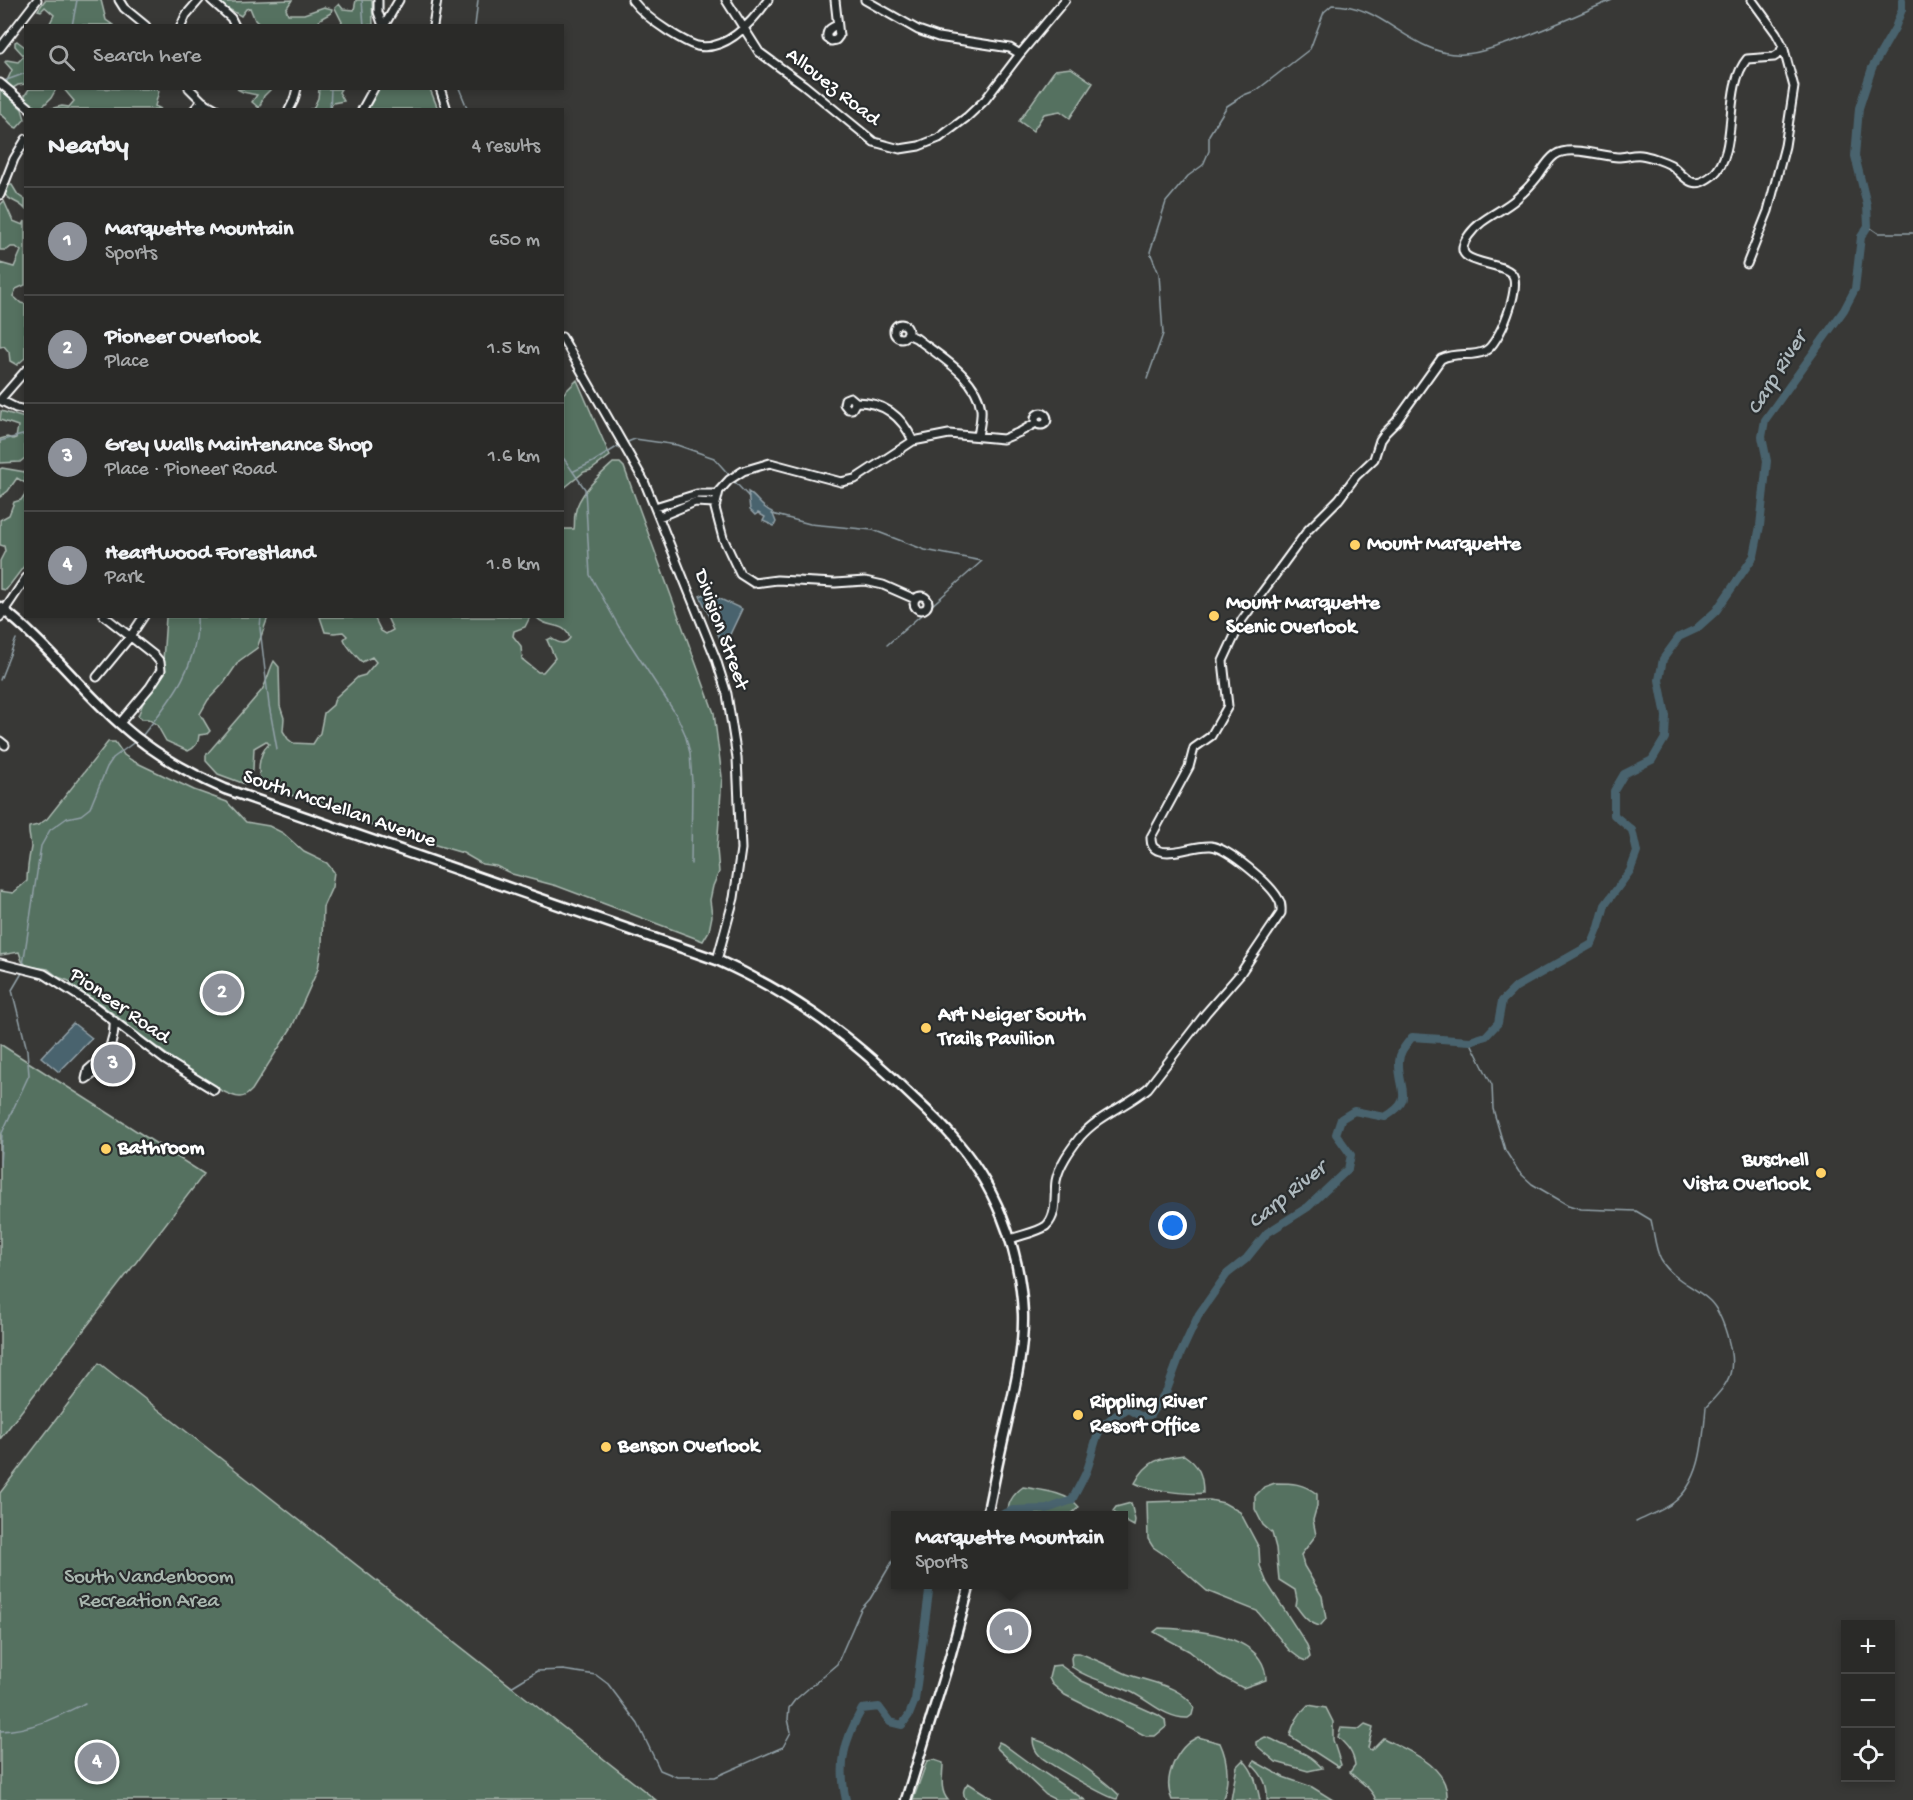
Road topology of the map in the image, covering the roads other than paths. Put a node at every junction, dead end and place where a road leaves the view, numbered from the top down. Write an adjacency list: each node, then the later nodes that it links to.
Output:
1 (37, 0): 25 (street)
2 (119, 0): 16 (street)
3 (199, 0): 17 (street)
4 (211, 0): 18 (street)
5 (378, 0): 19 (street)
6 (399, 0): 20 (street)
7 (437, 0): 21 (street)
8 (632, 0): 23 (street)
9 (726, 0): 23 (street, Allouez Road)
10 (768, 0): 23 (street)
11 (836, 0): 22 (street)
12 (865, 0): 15 (street)
13 (1065, 0): 26 (street, Allouez Road)
14 (1752, 0): 24 (street)
15 (875, 2): 26 (street)
16 (144, 24)
17 (182, 24)
18 (234, 24)
19 (382, 24)
20 (384, 24)
21 (434, 24)
22 (837, 25)
23 (744, 28): 26 (street, Allouez Road)
24 (1783, 46): 41 (street); 68 (street)
25 (0, 48)
26 (1020, 54)
27 (0, 83): 33 (street)
28 (191, 90): 32 (street)
29 (296, 90): 36 (street)
30 (373, 90): 37 (street)
31 (441, 90): 38 (street)
32 (202, 101): 34 (street); 35 (street)
33 (30, 108)
34 (196, 108)
35 (214, 108)
36 (290, 108)
37 (363, 108)
38 (446, 108)
39 (24, 142): 40 (street)
40 (0, 195)
41 (1747, 264)
42 (907, 334): 49 (street)
43 (564, 340): 53 (street, Division Street)
44 (24, 372): 45 (street)
45 (0, 400): 47 (street)
46 (856, 402): 50 (street)
47 (24, 410)
48 (1036, 423): 49 (street)
49 (978, 437): 50 (street)
50 (913, 441): 51 (street)
51 (717, 494): 52 (street); 53 (street)
52 (715, 503): 54 (street); 56 (street)
53 (655, 507): 54 (street, Division Street)
54 (659, 516): 63 (street, Division Street)
55 (24, 581): 57 (street)
56 (915, 599)
57 (1, 611): 62 (main road, South McClellan Avenue)
58 (106, 618): 60 (street)
59 (143, 618): 60 (street)
60 (130, 637): 61 (street); 62 (street)
61 (97, 677)
62 (120, 723): 63 (main road, South McClellan Avenue)
63 (717, 960): 68 (main road, South McClellan Avenue)
64 (0, 963): 65 (street, Pioneer Road)
65 (114, 1021): 66 (street); 67 (street, Pioneer Road)
66 (99, 1064)
67 (214, 1090)
68 (1011, 1239): 69 (main road, South McClellan Avenue)
69 (988, 1511)
70 (969, 1589): 71 (main road)
71 (906, 1800)

